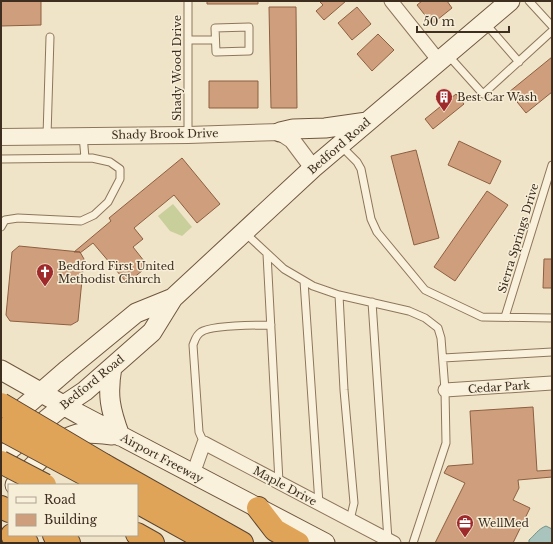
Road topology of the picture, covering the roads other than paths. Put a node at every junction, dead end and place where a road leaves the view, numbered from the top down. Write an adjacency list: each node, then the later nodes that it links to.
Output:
1 (188, 1): 9 (lane, Shady Wood Drive)
2 (391, 1): 11 (street)
3 (510, 1): 5 (main road, Bedford Road)
4 (529, 1): 6 (lane)
5 (485, 22): 11 (main road, Bedford Road); 12 (lane)
6 (552, 26)
7 (552, 31): 12 (lane)
8 (50, 37): 17 (lane)
9 (188, 40): 10 (lane); 16 (lane, Shady Wood Drive)
10 (215, 40): 10 (lane)
11 (443, 58): 12 (lane); 13 (main road, Bedford Road)
12 (519, 62)
13 (367, 122): 14 (main road); 19 (main road, Bedford Road)
14 (280, 132): 16 (street, Shady Brook Drive); 23 (street)
15 (83, 135): 16 (street, Shady Brook Drive); 17 (street, Shady Brook Drive); 20 (lane)
16 (188, 135)
17 (47, 136): 18 (street, Shady Brook Drive)
18 (1, 137)
19 (340, 145): 23 (main road, Bedford Road); 31 (lane)
20 (85, 158): 21 (lane); 24 (lane)
21 (1, 159)
22 (552, 165): 31 (lane, Sierra Springs Drive)
23 (313, 168): 25 (main road, Bedford Road)
24 (1, 227)
25 (244, 232): 26 (lane); 29 (main road, Bedford Road)
26 (267, 254): 27 (lane); 33 (lane)
27 (304, 281): 28 (lane); 56 (lane)
28 (339, 295): 30 (lane); 59 (lane)
29 (173, 298): 36 (main road, Bedford Road); 40 (main road, Bedford Road)
30 (372, 302): 35 (lane); 64 (lane)
31 (505, 317): 32 (lane)
32 (552, 318)
33 (271, 325): 45 (lane); 50 (lane)
34 (552, 352): 35 (lane)
35 (443, 358): 39 (lane)
36 (112, 367): 42 (main road, Bedford Road); 44 (main road)
37 (1, 370): 40 (main road, Airport Freeway)
38 (552, 383): 39 (street, Cedar Park)
39 (445, 390): 72 (lane)
40 (42, 393): 42 (main road, Airport Freeway); 43 (main road, Bedford Road)
41 (1, 404): 49 (highway, bridge)
42 (64, 405): 44 (main road, Airport Freeway); 46 (main road, Bedford Road)
43 (1, 428): 49 (highway, bridge)
44 (120, 436): 48 (main road, Airport Freeway); 51 (main road)
45 (204, 443): 48 (street); 50 (street, Maple Drive)
46 (1, 457)
47 (1, 462): 52 (highway, bridge)
48 (193, 474): 58 (main road, Airport Freeway)
49 (100, 476): 53 (highway)
50 (279, 482): 56 (street, Maple Drive)
51 (16, 484)
52 (43, 484)
53 (117, 484)
54 (138, 494): 69 (highway)
55 (138, 503): 68 (highway)
56 (319, 504): 59 (street, Maple Drive)
57 (4, 507): 60 (highway)
58 (258, 508): 70 (highway); 71 (main road, Airport Freeway)
59 (350, 520): 64 (street, Maple Drive)
60 (8, 528)
61 (138, 535): 67 (highway)
62 (14, 536): 65 (highway)
63 (56, 536): 66 (highway)
64 (391, 541)
65 (27, 543)
66 (69, 543)
67 (153, 543)
68 (211, 543)
69 (242, 543)
70 (298, 543)
71 (325, 543)
72 (413, 543)

